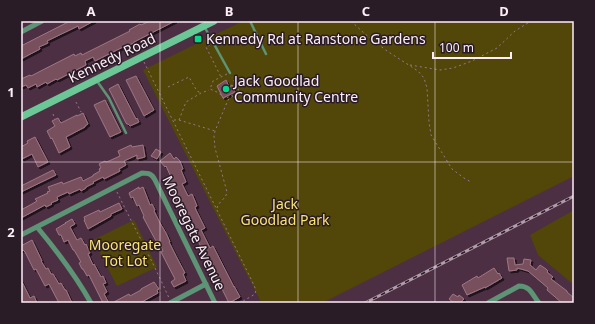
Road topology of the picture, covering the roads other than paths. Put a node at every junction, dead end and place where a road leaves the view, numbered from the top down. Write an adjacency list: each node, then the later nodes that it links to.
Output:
1 (42, 21): 5 (street)
2 (214, 21): 4 (main road, Kennedy Road)
3 (250, 21): 6 (lane)
4 (202, 24): 7 (lane); 8 (main road, Kennedy Road)
5 (21, 32)
6 (266, 54)
7 (230, 73)
8 (96, 80): 9 (main road, Kennedy Road); 10 (lane)
9 (21, 117)
10 (126, 133)
11 (37, 227): 12 (street, Mooregate Avenue); 13 (street, Mooregate Avenue); 14 (street)
12 (21, 235)
13 (206, 284): 15 (street); 16 (street, Mooregate Avenue)
14 (91, 303)
15 (171, 303)
16 (215, 303)
17 (488, 303): 18 (street)
18 (539, 303)

